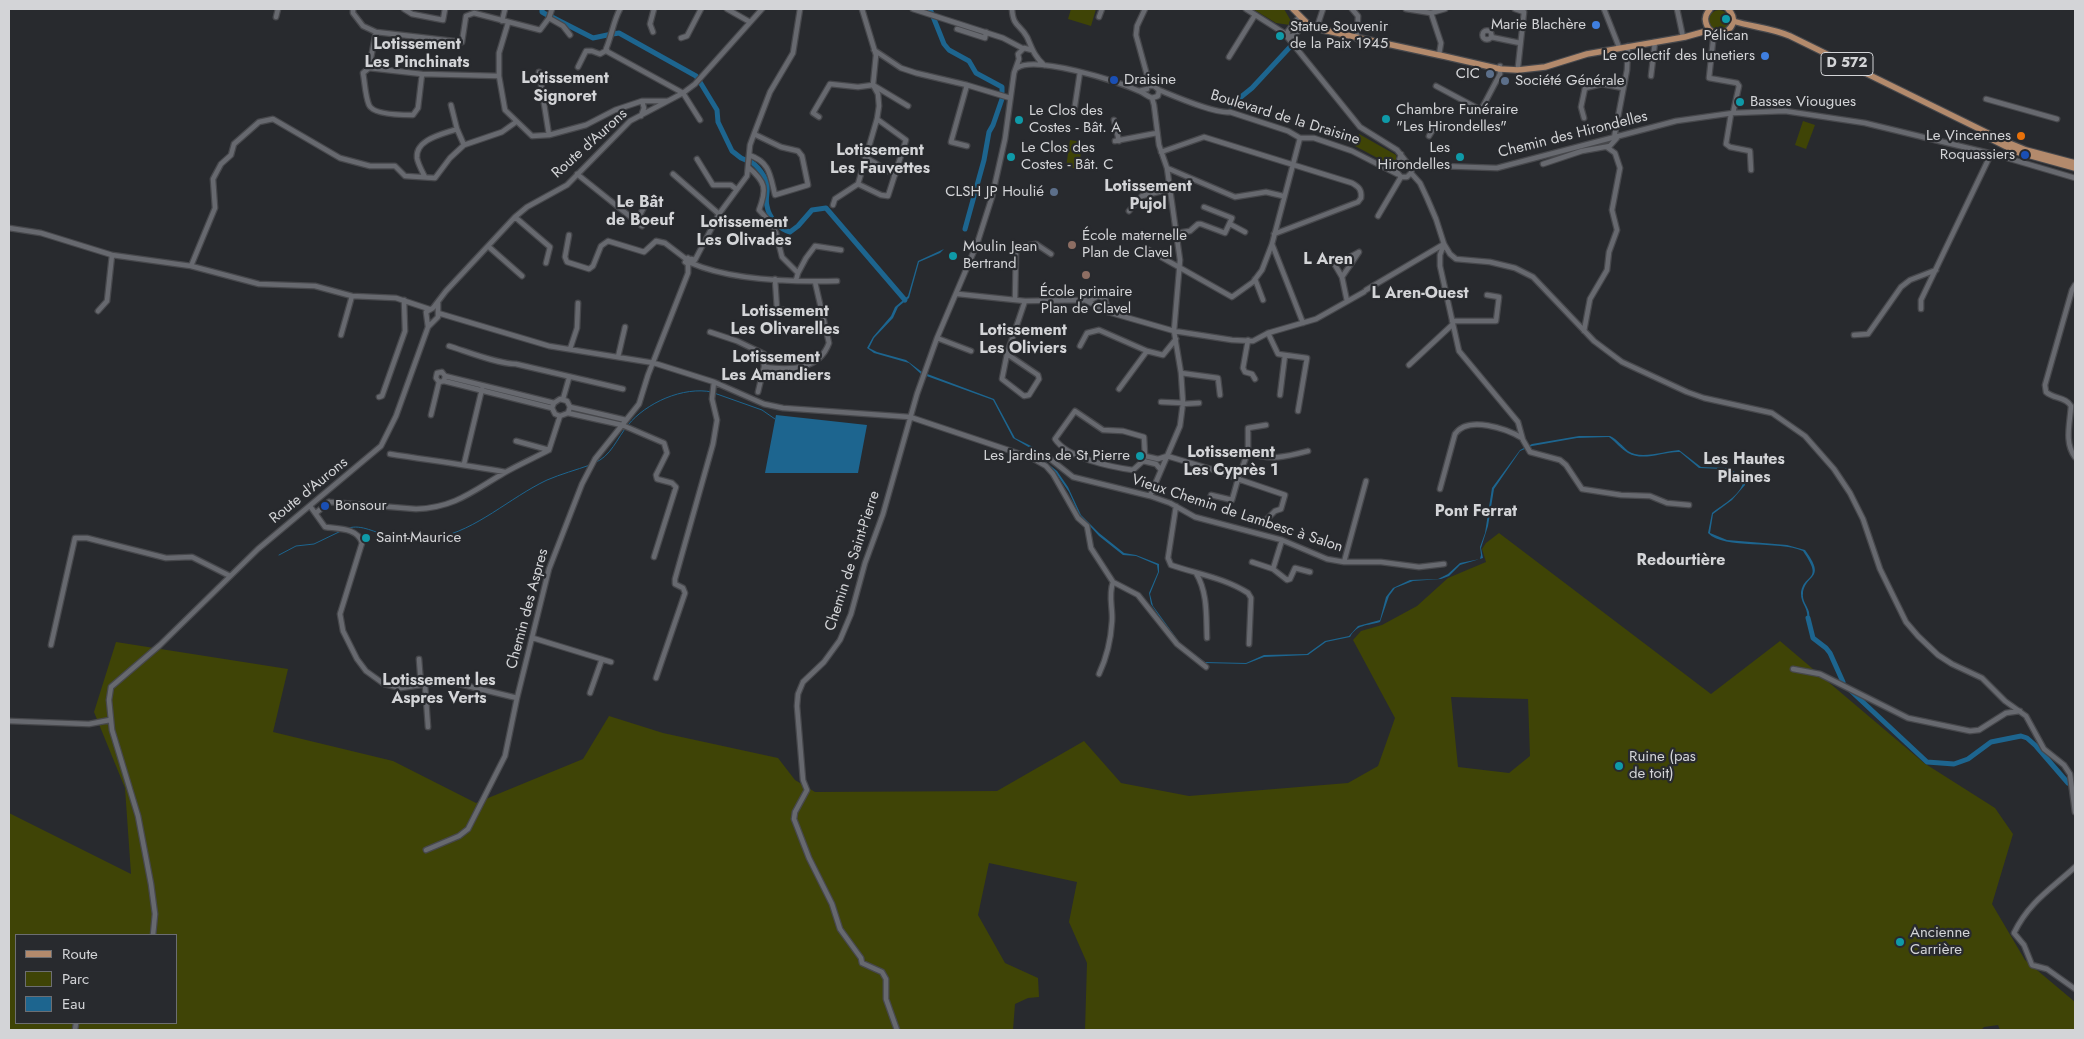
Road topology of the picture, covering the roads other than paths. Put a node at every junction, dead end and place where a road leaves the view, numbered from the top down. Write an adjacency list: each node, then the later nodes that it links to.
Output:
1 (278, 9): 32 (street)
2 (353, 9): 47 (street)
3 (404, 9): 4 (street)
4 (445, 9)
5 (505, 9): 35 (street)
6 (552, 9): 34 (street)
7 (620, 9): 62 (street)
8 (654, 9): 48 (street)
9 (701, 9): 55 (street)
10 (727, 9): 37 (street)
11 (762, 9): 37 (street, Route d'Aurons)
12 (800, 9): 110 (street)
13 (862, 9): 63 (street)
14 (913, 9): 49 (street)
15 (1012, 9): 45 (street)
16 (1102, 9): 33 (street)
17 (1145, 9): 84 (street)
18 (1246, 9): 30 (street)
19 (1293, 9): 31 (main road)
20 (1323, 9): 42 (street)
21 (1352, 9): 56 (street)
22 (1406, 9): 29 (street)
23 (1446, 9): 29 (street)
24 (1515, 9): 58 (street)
25 (1604, 9): 60 (street)
26 (1677, 9): 54 (street)
27 (1710, 9): 39 (main road)
28 (1728, 9): 36 (main road)
29 (1431, 13): 65 (street)
30 (1255, 15): 52 (street); 66 (street)
31 (1300, 16): 38 (main road); 52 (street)
32 (276, 17)
33 (1099, 17)
34 (549, 18): 40 (street); 50 (street)
35 (502, 21): 40 (street); 47 (street)
36 (1733, 21): 41 (main road, D 572); 43 (main road)
37 (750, 22): 87 (street, Route d'Aurons)
38 (1307, 22): 42 (main road); 52 (street)
39 (1706, 22): 46 (main road); 51 (main road)
40 (508, 23): 79 (street)
41 (1748, 26): 43 (main road, D 572); 107 (main road, D 572)
42 (1316, 27): 56 (main road)
43 (1730, 28): 46 (main road)
44 (957, 29): 49 (street)
45 (1020, 30): 61 (street); 64 (street)
46 (1712, 31): 51 (main road); 97 (street)
47 (376, 32): 74 (street)
48 (653, 32)
49 (986, 32): 61 (street)
50 (570, 34)
51 (1697, 34): 54 (main road)
52 (1288, 37): 119 (street)
53 (1491, 37): 58 (street)
54 (1683, 37): 57 (main road)
55 (681, 38)
56 (1357, 39): 65 (main road)
57 (1655, 42): 59 (main road); 80 (street)
58 (1520, 43): 73 (street)
59 (1628, 46): 60 (main road); 85 (street)
60 (1619, 47): 68 (main road)
61 (1022, 49): 64 (street); 67 (street, Chemin de Saint-Pierre)
62 (606, 50): 71 (street); 87 (street)
63 (874, 50): 81 (street); 82 (street)
64 (1033, 52): 69 (street); 70 (street)
65 (1440, 55): 72 (main road)
66 (1229, 57)
67 (1019, 59): 69 (street); 75 (street, Chemin de Saint-Pierre)
68 (1558, 62): 72 (main road); 73 (main road)
69 (1027, 63): 70 (street); 75 (street)
70 (1045, 66): 77 (street)
71 (578, 67)
72 (1500, 67): 73 (main road); 83 (street)
73 (1518, 67)
74 (369, 68): 78 (street); 78 (street)
75 (1017, 68): 90 (street, Chemin de Saint-Pierre)
76 (539, 72): 111 (street)
77 (1080, 72): 86 (street); 96 (street)
78 (422, 74): 79 (street)
79 (499, 76): 105 (street)
80 (1651, 76)
81 (873, 84): 95 (street); 99 (street); 101 (street)
82 (967, 85): 90 (street); 116 (street)
83 (1436, 86)
84 (1149, 87): 86 (street); 88 (street); 89 (street)
85 (1623, 88): 100 (street); 113 (street)
86 (1139, 90): 88 (street)
87 (683, 93): 93 (street, Route d'Aurons); 103 (street)
88 (1147, 95): 89 (street)
89 (1156, 95): 109 (street); 114 (street, Boulevard de la Draisine)
90 (1010, 98): 184 (street, Chemin de Saint-Pierre)
91 (1986, 99): 102 (street)
92 (642, 101): 93 (street); 98 (street); 111 (street)
93 (667, 101): 98 (street, Route d'Aurons)
94 (451, 105): 108 (street)
95 (908, 106)
96 (1074, 112)
97 (1732, 114): 113 (street, Chemin des Hirondelles); 120 (street, Chemin des Hirondelles); 135 (street)
98 (641, 116): 137 (street, Route d'Aurons)
99 (819, 117)
100 (1584, 118)
101 (878, 119): 122 (street); 140 (street)
102 (2057, 119)
103 (700, 120)
104 (1114, 120): 109 (street)
105 (516, 122): 111 (street); 115 (street)
106 (1437, 123): 112 (street)
107 (1968, 125): 124 (main road, D 572); 125 (main road, D 572)
108 (457, 129): 115 (street); 142 (street)
109 (1157, 133): 118 (street)
110 (754, 134): 121 (street); 121 (street)
111 (549, 135)
112 (1429, 136)
113 (1616, 137): 117 (street); 131 (street, Chemin des Hirondelles)
114 (1300, 138): 127 (street); 134 (street, Boulevard de la Draisine)
115 (464, 145): 142 (street)
116 (967, 146)
117 (1610, 146): 128 (street); 207 (street)
118 (1161, 152): 127 (street); 132 (street)
119 (1401, 154): 126 (street); 129 (street)
120 (1991, 154): 136 (street, Chemin des Hirondelles); 174 (street)
121 (749, 155): 130 (street)
122 (866, 156): 140 (street); 144 (street)
123 (697, 159): 145 (street)
124 (2050, 162): 133 (main road, D 572); 136 (street)
125 (2075, 162)
126 (1408, 163): 129 (street, Chemin des Hirondelles); 131 (street, Chemin des Hirondelles); 139 (street)
127 (1292, 164): 147 (street); 161 (street)
128 (1543, 164)
129 (1398, 165): 134 (street); 141 (street)
130 (748, 166): 145 (street); 175 (street)
131 (1418, 166): 139 (street)
132 (1167, 168): 146 (street); 147 (street)
133 (2075, 168)
134 (1390, 169): 141 (street, Boulevard de la Draisine)
135 (1751, 170)
136 (2048, 170): 143 (street, Chemin des Hirondelles)
137 (577, 174): 154 (street, Route d'Aurons); 155 (street)
138 (673, 174): 152 (street)
139 (1410, 174): 141 (street); 164 (street)
140 (895, 175): 144 (street)
141 (1399, 175): 153 (street)
142 (424, 177): 172 (street)
143 (2075, 178)
144 (858, 184): 149 (street)
145 (736, 189): 152 (street)
146 (1170, 189): 151 (street); 160 (street)
147 (1284, 196): 161 (street)
148 (649, 198): 155 (street)
149 (833, 205)
150 (1204, 207): 156 (street)
151 (1129, 211)
152 (719, 214): 170 (street)
153 (1378, 216)
154 (515, 218): 165 (street, Route d'Aurons); 171 (street)
155 (636, 222): 157 (street)
156 (1230, 224): 159 (street); 160 (street)
157 (642, 226)
158 (9, 228): 169 (street, Vieux Chemin de Lambesc à Salon)
159 (1246, 232)
160 (1177, 233): 173 (street)
161 (1274, 234): 163 (street)
162 (570, 235): 170 (street)
163 (1272, 244): 179 (street); 203 (street)
164 (1444, 244): 192 (street); 202 (street); 207 (street)
165 (489, 247): 176 (street); 197 (street, Route d'Aurons)
166 (1145, 248): 173 (street)
167 (841, 250): 175 (street)
168 (1051, 254): 188 (street)
169 (112, 256): 172 (street, Vieux Chemin de Lambesc à Salon); 196 (street)
170 (689, 261): 178 (street); 223 (street, Chemin des Aspres)
171 (546, 263)
172 (191, 266): 186 (street, Vieux Chemin de Lambesc à Salon)
173 (1180, 267): 179 (street); 206 (street)
174 (1936, 270): 194 (street); 211 (street)
175 (798, 273): 180 (street)
176 (522, 276)
177 (1342, 277): 177 (street); 192 (street)
178 (775, 279): 180 (street); 195 (street)
179 (1255, 279): 189 (street)
180 (796, 280): 181 (street)
181 (815, 282): 182 (street); 225 (street)
182 (837, 282)
183 (2075, 285): 260 (street)
184 (958, 294): 188 (street); 212 (street, Chemin de Saint-Pierre)
185 (1487, 295): 202 (street)
186 (352, 296): 187 (street, Vieux Chemin de Lambesc à Salon); 210 (street)
187 (404, 300): 197 (street, Vieux Chemin de Lambesc à Salon); 237 (street)
188 (1015, 300): 190 (street)
189 (1263, 300)
190 (1026, 301): 191 (street); 220 (street)
191 (1089, 301): 198 (street); 198 (street)
192 (1347, 301): 203 (street)
193 (578, 303): 217 (street)
194 (1920, 309)
195 (790, 310)
196 (98, 311)
197 (433, 311): 199 (street, Vieux Chemin de Lambesc à Salon); 200 (street, Route d'Aurons); 201 (street, Route d'Aurons)
198 (1108, 312): 206 (street)
199 (451, 317): 201 (street, Vieux Chemin de Lambesc à Salon); 217 (street, Vieux Chemin de Lambesc à Salon)
200 (428, 318): 201 (street); 204 (street, Route d'Aurons)
201 (435, 319): 204 (street, Route d'Aurons)
202 (1453, 323): 224 (street); 252 (street)
203 (1304, 324): 209 (street)
204 (428, 327): 268 (street, Route d'Aurons)
205 (625, 327): 222 (street)
206 (1174, 331): 213 (street); 214 (street)
207 (1584, 331): 301 (street)
208 (710, 332): 225 (street)
209 (1268, 333): 214 (street); 221 (street)
210 (341, 335)
211 (1854, 335)
212 (937, 338): 218 (street); 248 (street, Chemin de Saint-Pierre)
213 (1176, 340): 219 (street); 226 (street)
214 (1248, 340): 229 (street)
215 (449, 346): 227 (street)
216 (1080, 346): 219 (street)
217 (570, 349): 222 (street, Vieux Chemin de Lambesc à Salon)
218 (971, 351)
219 (1147, 351): 232 (street)
220 (1007, 354): 220 (street)
221 (1285, 355): 236 (street); 244 (street)
222 (618, 357): 223 (street, Vieux Chemin de Lambesc à Salon)
223 (654, 363): 230 (street, Vieux Chemin de Lambesc à Salon); 249 (street, Chemin des Aspres)
224 (1409, 365)
225 (764, 367): 234 (street)
226 (1182, 374): 235 (street); 240 (street)
227 (569, 378): 231 (street); 238 (street)
228 (443, 379): 233 (street); 242 (street); 246 (street)
229 (1255, 379)
230 (714, 382): 248 (street, Vieux Chemin de Lambesc à Salon); 297 (street)
231 (622, 389)
232 (1119, 389)
233 (482, 390): 242 (street); 262 (street)
234 (758, 392)
235 (1220, 395)
236 (1280, 396)
237 (379, 397)
238 (563, 399): 242 (street); 243 (street)
239 (1161, 402): 240 (street)
240 (1182, 403): 241 (street); 258 (street)
241 (1199, 403)
242 (553, 405): 247 (street)
243 (570, 407): 245 (street); 249 (street)
244 (1298, 411)
245 (568, 413): 247 (street); 250 (street)
246 (431, 415)
247 (560, 416): 254 (street)
248 (910, 417): 259 (street, Vieux Chemin de Lambesc à Salon); 310 (street, Chemin de Saint-Pierre)
249 (626, 420): 250 (street, Chemin des Aspres)
250 (622, 425): 278 (street); 287 (street, Chemin des Aspres)
251 (1266, 425): 256 (street)
252 (1522, 438): 267 (street); 272 (street)
253 (516, 441): 254 (street)
254 (549, 450): 264 (street)
255 (1308, 451): 256 (street)
256 (1248, 452): 265 (street)
257 (390, 454): 262 (street)
258 (1167, 456): 261 (street); 263 (street); 265 (street)
259 (1033, 457): 270 (street, Vieux Chemin de Lambesc à Salon); 286 (street)
260 (2075, 457)
261 (1144, 458): 261 (street); 263 (street)
262 (464, 464): 264 (street)
263 (1161, 470): 270 (street)
264 (505, 472): 271 (street)
265 (1238, 479): 269 (street); 276 (street)
266 (1366, 481): 280 (street)
267 (1440, 488)
268 (324, 494): 271 (street); 273 (street, Route d'Aurons)
269 (1211, 495)
270 (1150, 496): 274 (street, Vieux Chemin de Lambesc à Salon)
271 (329, 502): 275 (street)
272 (1689, 505)
273 (310, 506): 275 (street); 285 (street, Route d'Aurons)
274 (1176, 506): 277 (street, Vieux Chemin de Lambesc à Salon); 284 (street)
275 (316, 513): 298 (street)
276 (1266, 520)
277 (1282, 540): 280 (street, Vieux Chemin de Lambesc à Salon); 282 (street)
278 (654, 557)
279 (1252, 562): 282 (street)
280 (1344, 562): 281 (street, Vieux Chemin de Lambesc à Salon)
281 (1444, 564)
282 (1273, 569): 283 (street)
283 (1310, 572)
284 (1196, 573): 288 (street); 289 (street)
285 (230, 576): 290 (street); 302 (street, Route d'Aurons)
286 (1112, 582): 294 (street); 296 (street)
287 (533, 638): 292 (street); 300 (street, Chemin des Aspres)
288 (1207, 638)
289 (1249, 644)
290 (51, 645)
291 (419, 659): 298 (street)
292 (602, 659): 293 (street); 299 (street)
293 (611, 662)
294 (1206, 667)
295 (1793, 669): 301 (street)
296 (1099, 674)
297 (656, 678)
298 (423, 685): 300 (street); 304 (street)
299 (590, 693)
300 (517, 698): 306 (street, Chemin des Aspres)
301 (2020, 711): 305 (street)
302 (110, 720): 303 (street); 308 (street, Route d'Aurons)
303 (9, 721)
304 (428, 727)
305 (2075, 812)
306 (426, 850)
307 (2075, 867): 309 (street)
308 (153, 934)
309 (2075, 989)
310 (897, 1030)

